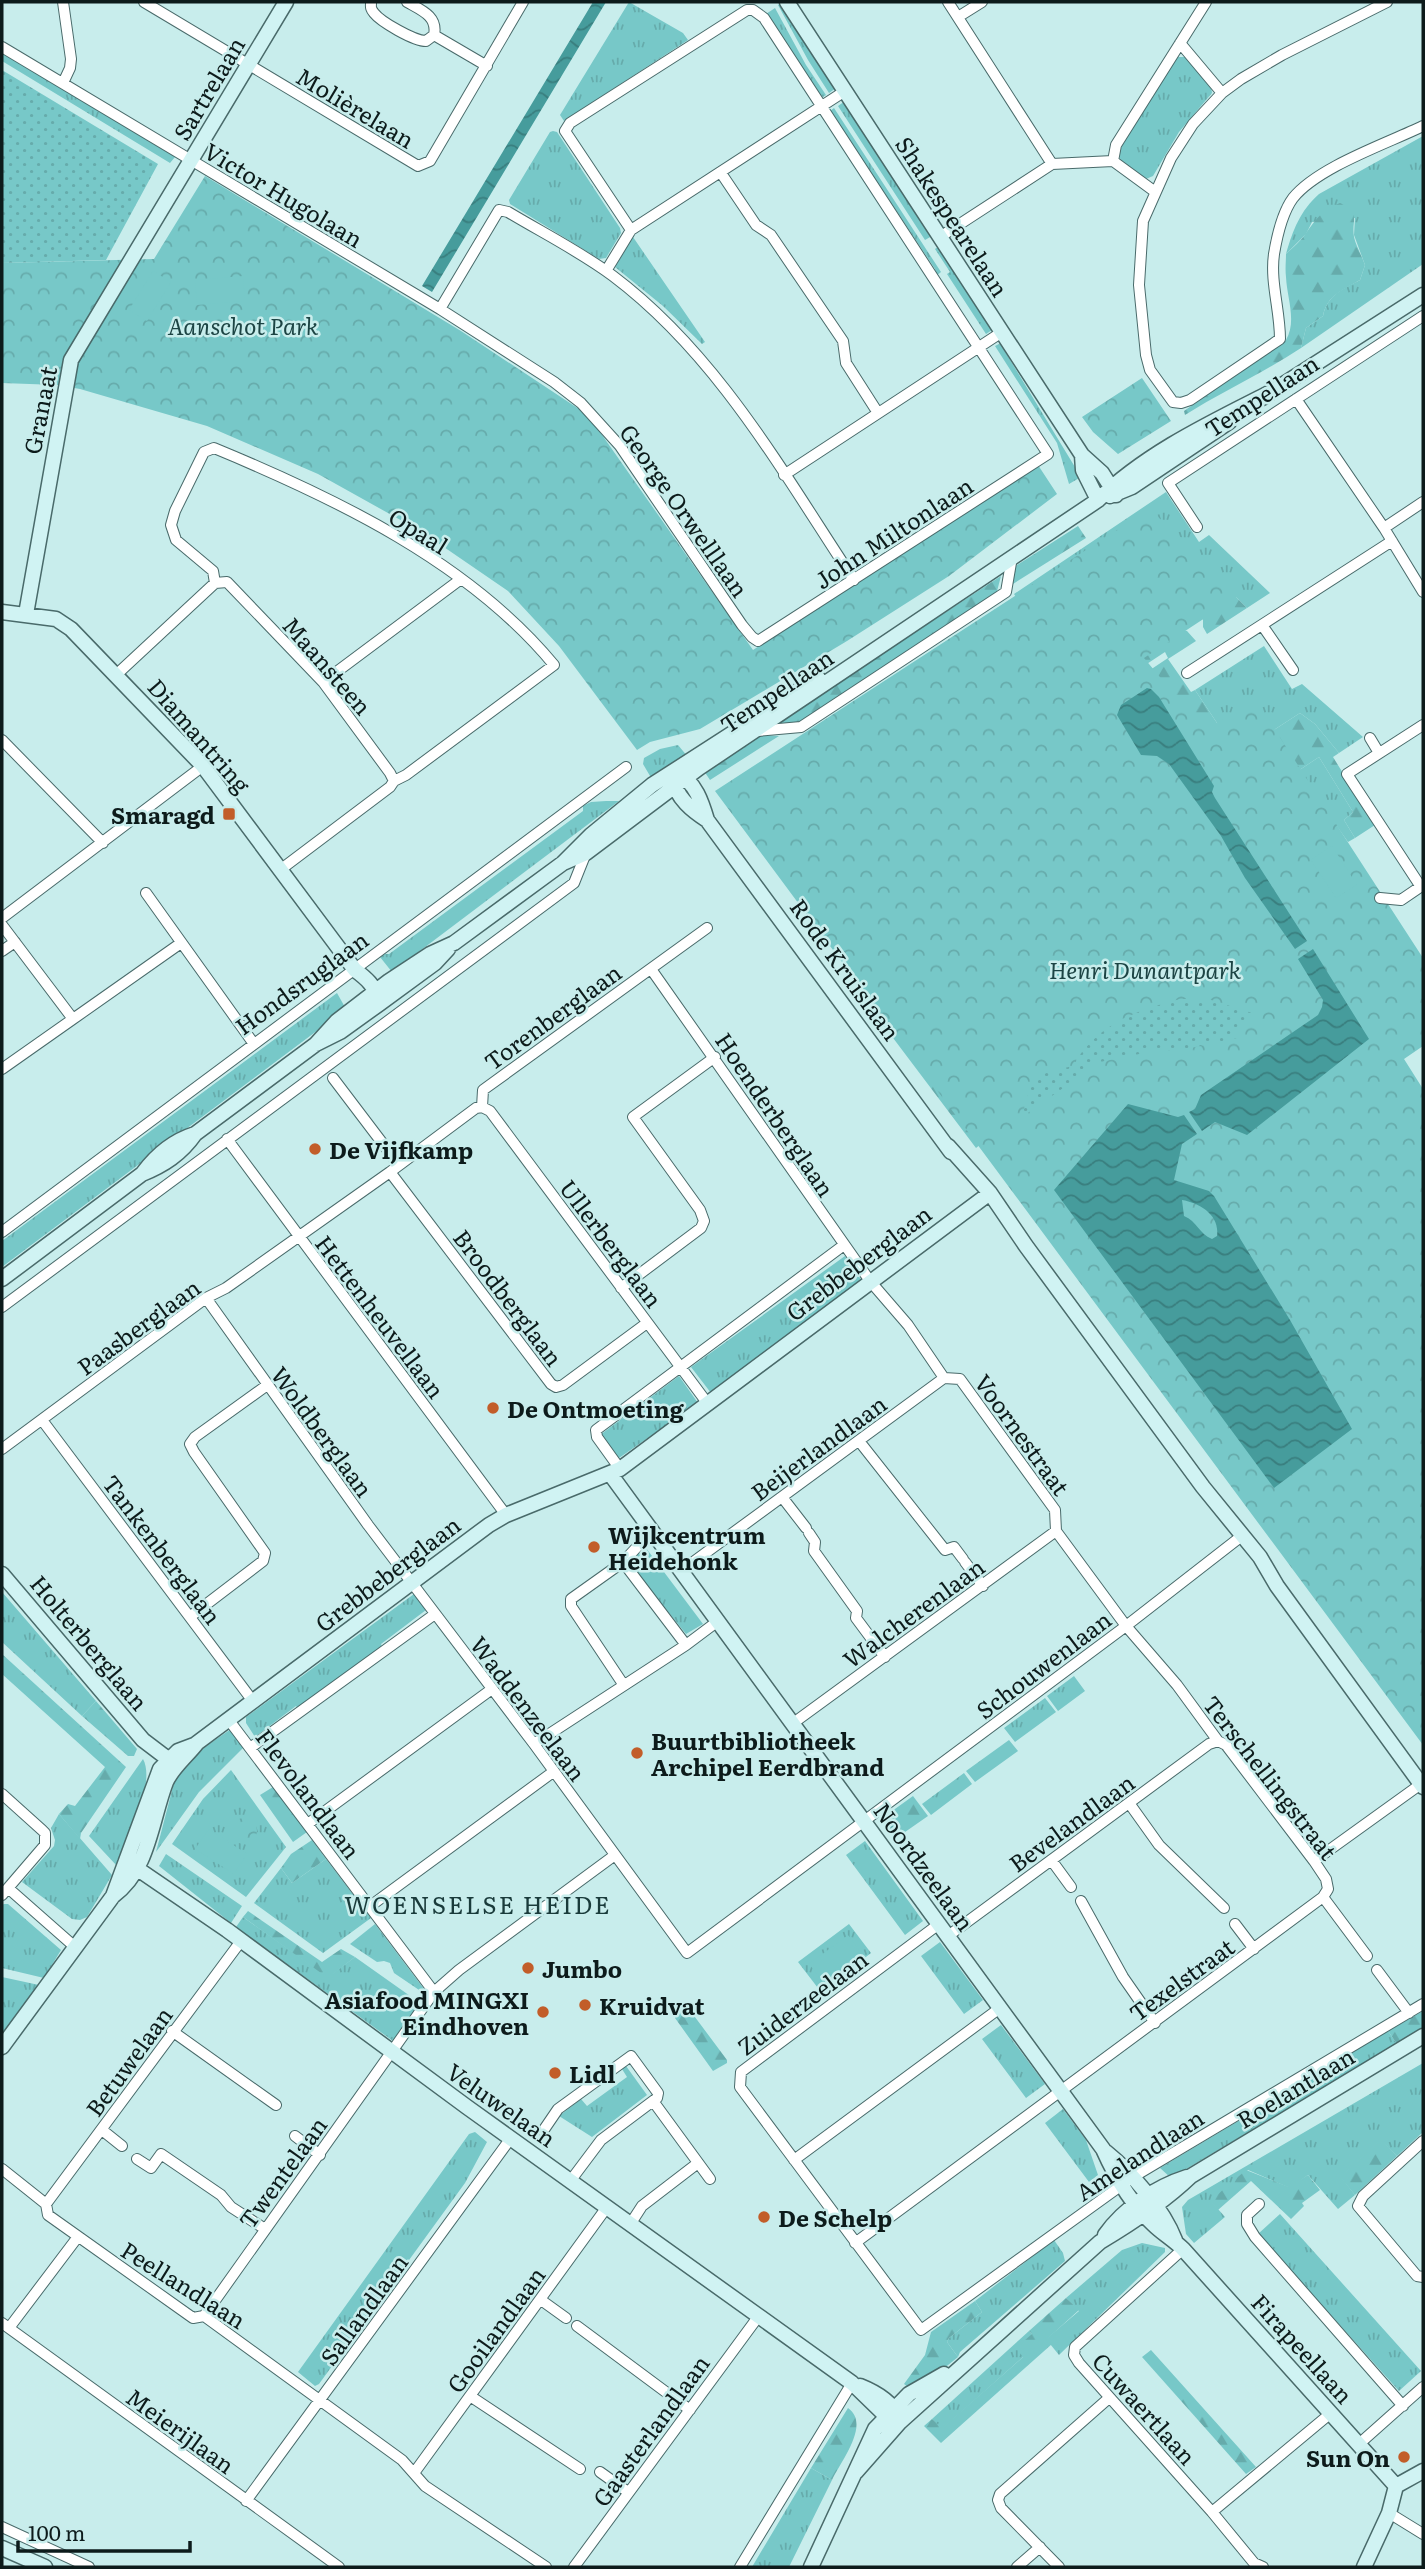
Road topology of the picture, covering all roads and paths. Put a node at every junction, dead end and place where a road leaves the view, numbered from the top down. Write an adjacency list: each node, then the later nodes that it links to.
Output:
1 (63, 2): 18 (street)
2 (144, 2): 16 (street)
3 (286, 2): 16 (street, Sartrelaan)
4 (371, 2): 13 (street)
5 (407, 2): 13 (street)
6 (523, 2): 17 (street, Molièrelaan)
7 (787, 2): 19 (street, Shakespearelaan)
8 (948, 2): 12 (street)
9 (982, 2): 12 (street)
10 (1206, 2): 14 (street)
11 (1387, 2): 20 (street)
12 (958, 17): 25 (street)
13 (434, 35): 17 (street)
14 (1180, 43): 20 (street); 24 (street)
15 (2, 47): 18 (street, Victor Hugolaan)
16 (248, 65): 17 (street, Molièrelaan); 23 (street, Sartrelaan)
17 (486, 66)
18 (63, 83): 23 (street, Victor Hugolaan)
19 (845, 92): 21 (street); 29 (street, Shakespearelaan)
20 (1222, 93): 27 (street)
21 (821, 108): 26 (street); 28 (street); 35 (street)
22 (1423, 126): 27 (street)
23 (190, 161): 32 (street, Victor Hugolaan); 52 (street, Granaat)
24 (1113, 161): 25 (street); 27 (street)
25 (1052, 164): 29 (street)
26 (722, 173): 28 (street); 37 (street)
27 (1154, 191)
28 (631, 230): 30 (street)
29 (940, 237): 34 (street, Shakespearelaan)
30 (606, 271): 32 (street); 39 (street)
31 (1420, 295): 40 (street, Tempellaan)
32 (440, 309): 55 (street, George Orwelllaan)
33 (1423, 316): 36 (street, Tempellaan)
34 (1002, 332): 35 (street); 38 (street, Shakespearelaan)
35 (979, 347): 37 (street); 48 (street, John Miltonlaan)
36 (1296, 399): 43 (street, Tempellaan); 44 (street)
37 (878, 413): 39 (street)
38 (1082, 455): 40 (street, Shakespearelaan); 41 (street, Shakespearelaan)
39 (784, 475): 48 (street)
40 (1114, 491): 41 (street, Tempellaan)
41 (1098, 500): 46 (street, Tempellaan)
42 (1423, 502): 44 (street)
43 (1197, 527)
44 (1384, 528): 45 (street)
45 (1392, 541): 50 (street); 53 (street)
46 (1012, 556): 54 (street, Tempellaan); 61 (street)
47 (461, 579): 49 (street, Opaal); 59 (street); 68 (street, Opaal)
48 (855, 580): 55 (street, John Miltonlaan)
49 (215, 583): 58 (street); 59 (street, Maansteen)
50 (1423, 592)
51 (2, 612): 52 (street, Diamantring)
52 (26, 614): 58 (street, Diamantring)
53 (1262, 625): 56 (street); 57 (street)
54 (902, 632): 61 (street, Tempellaan); 67 (street, Tempellaan)
55 (758, 641)
56 (1293, 670)
57 (1187, 673)
58 (116, 675): 65 (street, Diamantring)
59 (323, 682): 68 (street, Maansteen)
60 (1423, 725): 64 (street)
61 (756, 731): 67 (street, Tempellaan)
62 (1370, 738): 64 (street)
63 (2, 740): 69 (street)
64 (1379, 753): 73 (street)
65 (203, 766): 69 (street); 72 (street, Diamantring)
66 (626, 767): 83 (street, Hondsruglaan)
67 (678, 779): 70 (street); 71 (street); 93 (street, Rode Kruislaan)
68 (394, 781): 72 (street)
69 (103, 843): 76 (street)
70 (586, 853): 71 (street); 91 (street)
71 (563, 863): 84 (street)
72 (280, 870): 83 (street, Diamantring)
73 (1422, 886): 75 (street)
74 (146, 893): 80 (street)
75 (1380, 898)
76 (2, 918)
77 (2, 925): 79 (street)
78 (707, 928): 82 (street, Torenberglaan)
79 (15, 942): 81 (street); 85 (street)
80 (181, 943): 85 (street); 86 (street)
81 (2, 951)
82 (651, 969): 87 (street, Hoenderberglaan); 90 (street, Torenberglaan)
83 (355, 970): 84 (street, Diamantring); 86 (street, Hondsruglaan)
84 (374, 998): 97 (street)
85 (73, 1019): 88 (street)
86 (254, 1044): 94 (street, Hondsruglaan)
87 (715, 1057): 96 (street, Hoenderberglaan); 99 (street)
88 (2, 1069)
89 (333, 1078): 92 (street)
90 (482, 1107): 92 (street, Torenberglaan); 99 (street, Ullerberglaan)
91 (227, 1139): 95 (street, Hettenheuvellaan); 101 (street)
92 (395, 1169): 95 (street, Torenberglaan); 102 (street, Broodberglaan)
93 (986, 1196): 98 (street, Grebbeberglaan); 115 (street, Rode Kruislaan)
94 (3, 1228)
95 (298, 1237): 100 (street, Paasberglaan); 112 (street, Hettenheuvellaan)
96 (844, 1245): 98 (street, Hoenderberglaan); 103 (street, Grebbeberglaan)
97 (2, 1279)
98 (870, 1281): 104 (street, Voornestraat); 106 (street, Grebbeberglaan)
99 (621, 1288): 102 (street, Ullerberglaan)
100 (206, 1298): 105 (street, Woldberglaan); 107 (street, Paasberglaan)
101 (2, 1307)
102 (647, 1323): 103 (street, Ullerberglaan)
103 (681, 1368): 106 (street, Ullerberglaan); 110 (street, Grebbeberglaan)
104 (944, 1378): 108 (street, Beijerlandlaan); 114 (street, Voornestraat)
105 (266, 1385): 119 (street, Woldberglaan); 122 (street)
106 (708, 1404): 110 (street, Grebbeberglaan)
107 (42, 1420): 109 (street, Paasberglaan); 122 (street, Tankenberglaan)
108 (859, 1441): 111 (street, Beijerlandlaan); 120 (street)
109 (2, 1450)
110 (615, 1472): 112 (street, Grebbeberglaan); 113 (street, Noordzeelaan)
111 (782, 1497): 117 (street, Beijerlandlaan); 126 (street)
112 (506, 1515): 119 (street, Grebbeberglaan)
113 (652, 1531): 116 (street); 117 (street, Noordzeelaan)
114 (1056, 1531): 120 (street, Walcherenlaan); 124 (street, Voornestraat)
115 (1240, 1537): 124 (street, Schouwenlaan); 137 (street, Rode Kruislaan)
116 (623, 1562): 125 (street); 127 (street)
117 (681, 1571): 123 (street, Noordzeelaan)
118 (2, 1574): 135 (street, Holterberglaan)
119 (413, 1583): 121 (street, Waddenzeelaan); 129 (street, Grebbeberglaan)
120 (983, 1587): 126 (street, Walcherenlaan)
121 (435, 1614): 128 (street, Waddenzeelaan); 134 (street)
122 (191, 1616): 129 (street, Tankenberglaan)
123 (718, 1621): 125 (street); 131 (street, Noordzeelaan)
124 (1126, 1626): 132 (street, Terschellingstraat); 140 (street, Schouwenlaan)
125 (685, 1645): 127 (street)
126 (885, 1657): 131 (street, Walcherenlaan)
127 (623, 1684): 133 (street)
128 (492, 1689): 133 (street, Waddenzeelaan); 141 (street)
129 (253, 1700): 130 (street, Grebbeberglaan)
130 (228, 1719): 134 (street, Flevolandlaan); 135 (street, Grebbeberglaan)
131 (793, 1724): 140 (street, Noordzeelaan)
132 (1218, 1741): 139 (street, Bevelandlaan); 144 (street, Terschellingstraat)
133 (534, 1744): 136 (street, Waddenzeelaan)
134 (250, 1748): 141 (street, Flevolandlaan)
135 (166, 1767): 145 (street)
136 (552, 1772): 142 (street, Waddenzeelaan); 150 (street)
137 (1422, 1785): 144 (street)
138 (2, 1794): 147 (street)
139 (1129, 1803): 143 (street, Bevelandlaan); 151 (street)
140 (864, 1821): 152 (street, Noordzeelaan); 155 (street, Schouwenlaan)
141 (309, 1823): 150 (street, Flevolandlaan)
142 (615, 1855): 155 (street, Waddenzeelaan); 161 (street, Twentelaan)
143 (1052, 1861): 146 (street); 154 (street, Bevelandlaan)
144 (1314, 1861): 148 (street, Terschellingstraat)
145 (132, 1864): 156 (street, Veluwelaan); 157 (street)
146 (1071, 1887)
147 (5, 1892): 157 (street)
148 (1323, 1897): 158 (street, Texelstraat); 159 (street, Terschellingstraat)
149 (1081, 1901): 165 (street)
150 (369, 1907): 161 (street, Flevolandlaan)
151 (1224, 1908)
152 (939, 1924): 154 (street, Noordzeelaan); 181 (street, Zuiderzeelaan)
153 (1236, 1924): 158 (street)
154 (948, 1936): 163 (street, Noordzeelaan)
155 (706, 1939)
156 (241, 1941): 166 (street, Betuwelaan); 169 (street, Veluwelaan)
157 (75, 1947): 168 (street)
158 (1254, 1949): 165 (street, Texelstraat)
159 (1367, 1956)
160 (1377, 1970): 164 (street)
161 (434, 1992): 169 (street, Twentelaan)
162 (1423, 2004): 164 (street, Amelandlaan)
163 (1000, 2008): 170 (street, Noordzeelaan); 181 (street)
164 (1409, 2012): 186 (street, Amelandlaan)
165 (1155, 2023): 170 (street, Texelstraat)
166 (172, 2031): 172 (street); 173 (street, Betuwelaan)
167 (1423, 2036): 189 (street, Roelantlaan)
168 (2, 2047)
169 (391, 2052): 176 (street, Veluwelaan); 179 (street, Twentelaan)
170 (1061, 2091): 186 (street, Noordzeelaan); 194 (street, Texelstraat)
171 (653, 2101): 174 (street); 182 (street); 185 (street)
172 (276, 2105)
173 (102, 2130): 178 (street); 187 (street, Betuwelaan)
174 (543, 2131)
175 (295, 2136): 179 (street)
176 (511, 2138): 185 (street, Veluwelaan); 208 (street, Sallandlaan)
177 (1423, 2141): 196 (street)
178 (122, 2146)
179 (320, 2155): 192 (street, Twentelaan)
180 (137, 2159): 192 (street)
181 (794, 2160): 194 (street, Zuiderzeelaan)
182 (698, 2163): 184 (street); 191 (street)
183 (2, 2169): 187 (street, Peellandlaan)
184 (710, 2179)
185 (571, 2180): 190 (street, Veluwelaan)
186 (1127, 2181): 189 (street, Noordzeelaan); 203 (street, Amelandlaan)
187 (46, 2204): 193 (street, Peellandlaan)
188 (1259, 2204): 209 (street)
189 (1145, 2205): 195 (street, Firapeellaan); 212 (street, Roelantlaan)
190 (607, 2207): 191 (street, Veluwelaan); 197 (street, Gooilandlaan)
191 (631, 2222): 199 (street, Veluwelaan)
192 (265, 2230): 198 (street, Twentelaan)
193 (77, 2238): 198 (street, Peellandlaan); 201 (street)
194 (855, 2243): 203 (street, Zuiderzeelaan)
195 (1179, 2245): 207 (street, Cuwaertlaan); 211 (street, Firapeellaan)
196 (1423, 2277)
197 (541, 2300): 200 (street); 206 (street, Gooilandlaan)
198 (204, 2316): 208 (street, Peellandlaan)
199 (758, 2317): 204 (street, Veluwelaan); 210 (street, Gaasterlandlaan)
200 (566, 2318)
201 (5, 2325): 220 (street, Meierijlaan)
202 (577, 2326): 210 (street)
203 (921, 2330)
204 (852, 2383): 212 (street, Veluwelaan); 233 (street)
205 (1423, 2386): 209 (street)
206 (470, 2396): 214 (street); 217 (street, Gooilandlaan)
207 (1110, 2398): 221 (street, Cuwaertlaan); 225 (street)
208 (320, 2401): 217 (street, Peellandlaan); 220 (street, Sallandlaan)
209 (1403, 2406): 213 (street)
210 (690, 2410): 219 (street, Gaasterlandlaan)
211 (1331, 2413): 213 (street, Firapeellaan); 221 (street)
212 (893, 2415): 234 (street, Roelantlaan)
213 (1359, 2444): 218 (street, Firapeellaan)
214 (580, 2469)
215 (1423, 2471): 218 (street)
216 (600, 2472): 219 (street)
217 (414, 2473): 231 (street, Peellandlaan)
218 (1396, 2486): 222 (street)
219 (628, 2492): 232 (street, Gaasterlandlaan)
220 (246, 2501): 230 (street, Meierijlaan)
221 (1212, 2512): 227 (street, Cuwaertlaan)
222 (1389, 2513): 224 (street); 237 (street)
223 (2, 2527): 229 (street)
224 (1423, 2534)
225 (1040, 2547): 235 (street); 236 (street)
226 (2, 2549): 228 (street)
227 (1256, 2566)
228 (46, 2567)
229 (89, 2567)
230 (339, 2567)
231 (545, 2567)
232 (574, 2567)
233 (740, 2567)
234 (811, 2567)
235 (1017, 2567)
236 (1059, 2567)
237 (1364, 2567)

